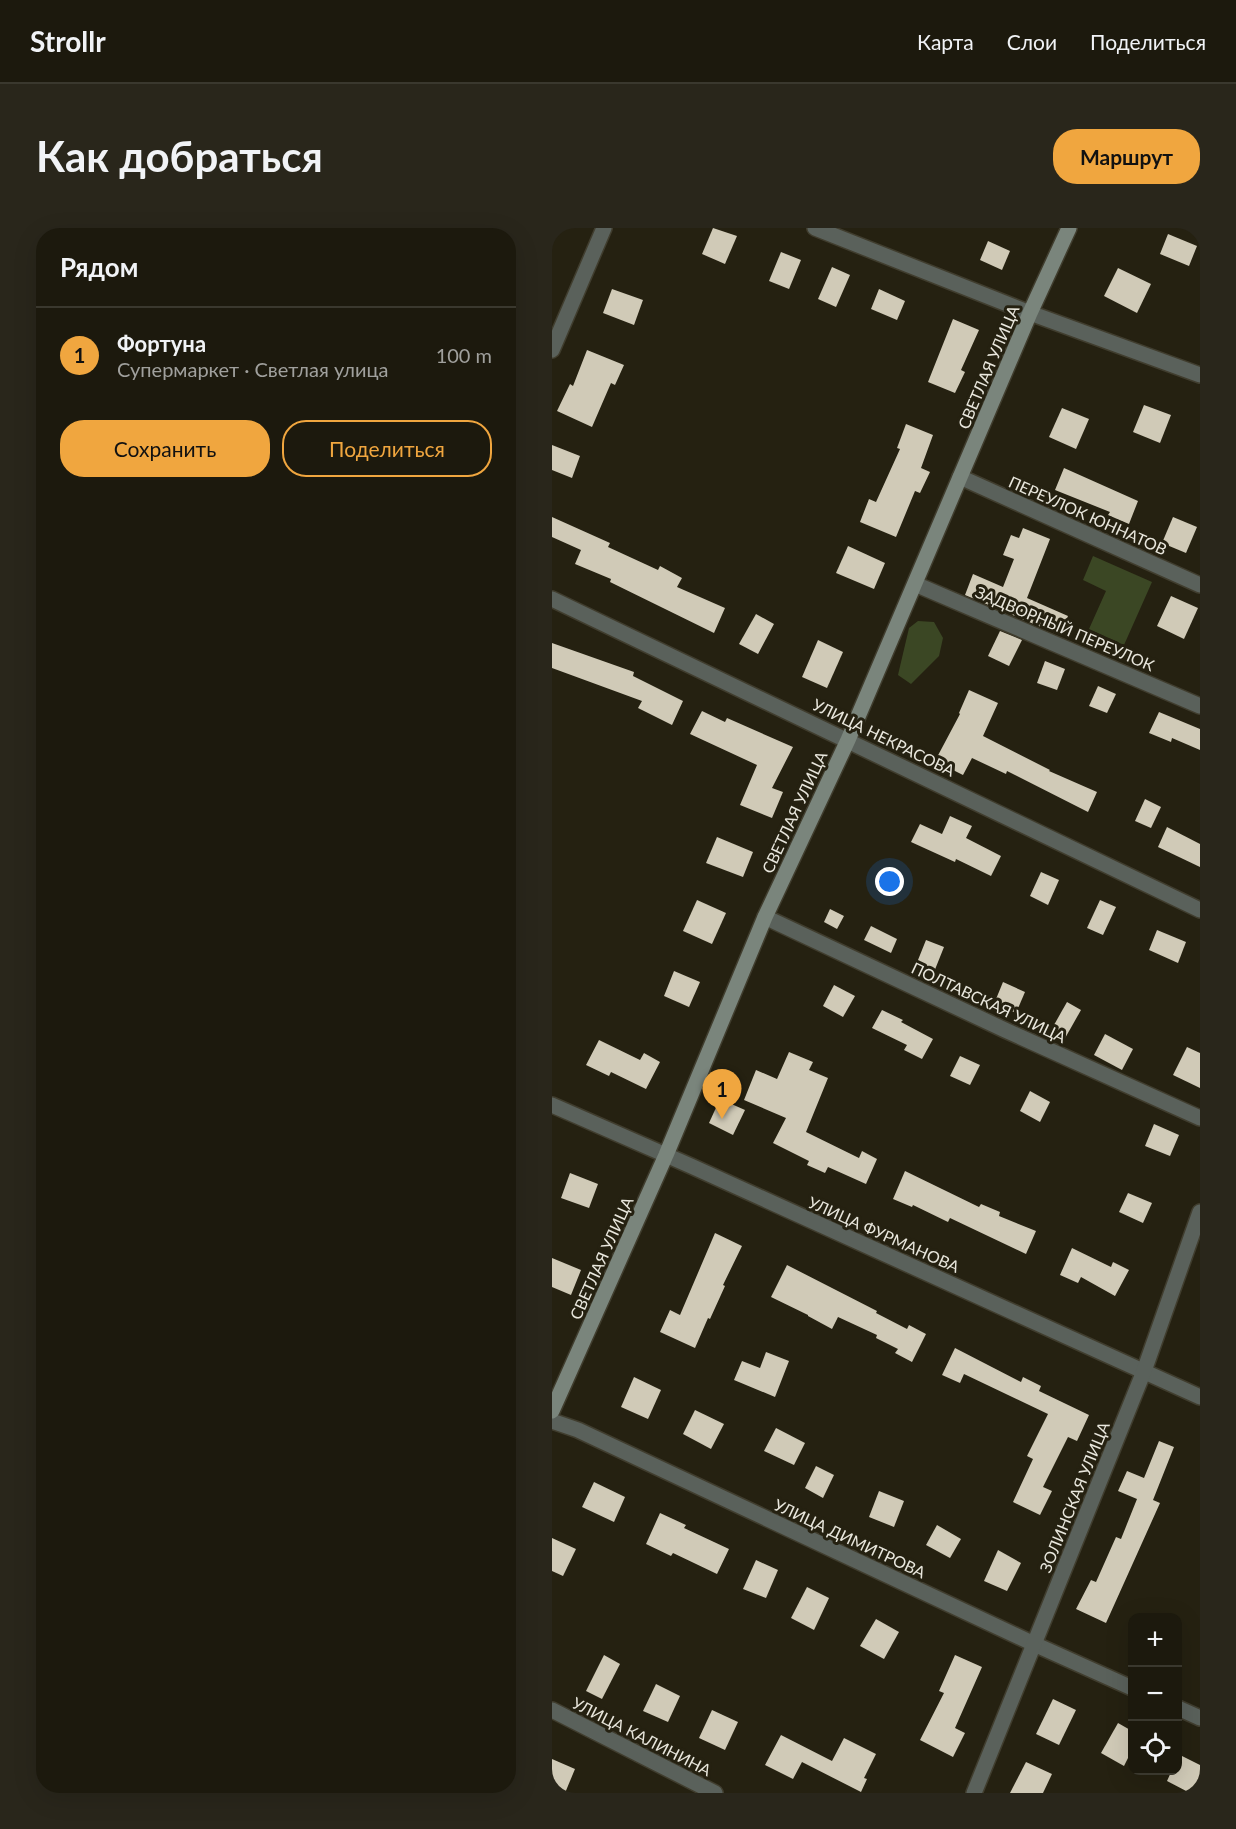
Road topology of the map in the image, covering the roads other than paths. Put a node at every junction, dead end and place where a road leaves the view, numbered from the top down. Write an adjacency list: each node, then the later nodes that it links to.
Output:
1 (604, 228): 5 (street)
2 (815, 228): 4 (street)
3 (1069, 228): 4 (main road, СВЕТЛАЯ УЛИЦА)
4 (1030, 313): 6 (street); 7 (main road, СВЕТЛАЯ УЛИЦА)
5 (552, 350)
6 (1200, 375)
7 (960, 477): 8 (main road, СВЕТЛАЯ УЛИЦА); 9 (street, ПЕРЕУЛОК ЮННАТОВ)
8 (915, 584): 11 (street, ЗАДВОРНЫЙ ПЕРЕУЛОК); 12 (main road, СВЕТЛАЯ УЛИЦА)
9 (1200, 585)
10 (552, 599): 12 (street, УЛИЦА НЕКРАСОВА)
11 (1200, 706)
12 (848, 740): 13 (street, УЛИЦА НЕКРАСОВА); 14 (main road, СВЕТЛАЯ УЛИЦА)
13 (1200, 910)
14 (765, 917): 16 (street, ПОЛТАВСКАЯ УЛИЦА); 17 (main road, СВЕТЛАЯ УЛИЦА)
15 (552, 1105): 17 (street, УЛИЦА ФУРМАНОВА)
16 (1200, 1118)
17 (666, 1155): 19 (street, УЛИЦА ФУРМАНОВА); 21 (main road, СВЕТЛАЯ УЛИЦА)
18 (1200, 1212): 19 (street, ЗОЛИНСКАЯ УЛИЦА)
19 (1144, 1371): 20 (street, УЛИЦА ФУРМАНОВА); 23 (street, ЗОЛИНСКАЯ УЛИЦА)
20 (1200, 1397)
21 (552, 1411)
22 (552, 1421): 23 (street, УЛИЦА ДИМИТРОВА)
23 (1034, 1644): 24 (street, УЛИЦА ДИМИТРОВА); 29 (street, ЗОЛИНСКАЯ УЛИЦА)
24 (1128, 1686)
25 (552, 1710): 28 (street, УЛИЦА КАЛИНИНА)
26 (1182, 1710): 27 (street)
27 (1200, 1718)
28 (715, 1793)
29 (974, 1793)

